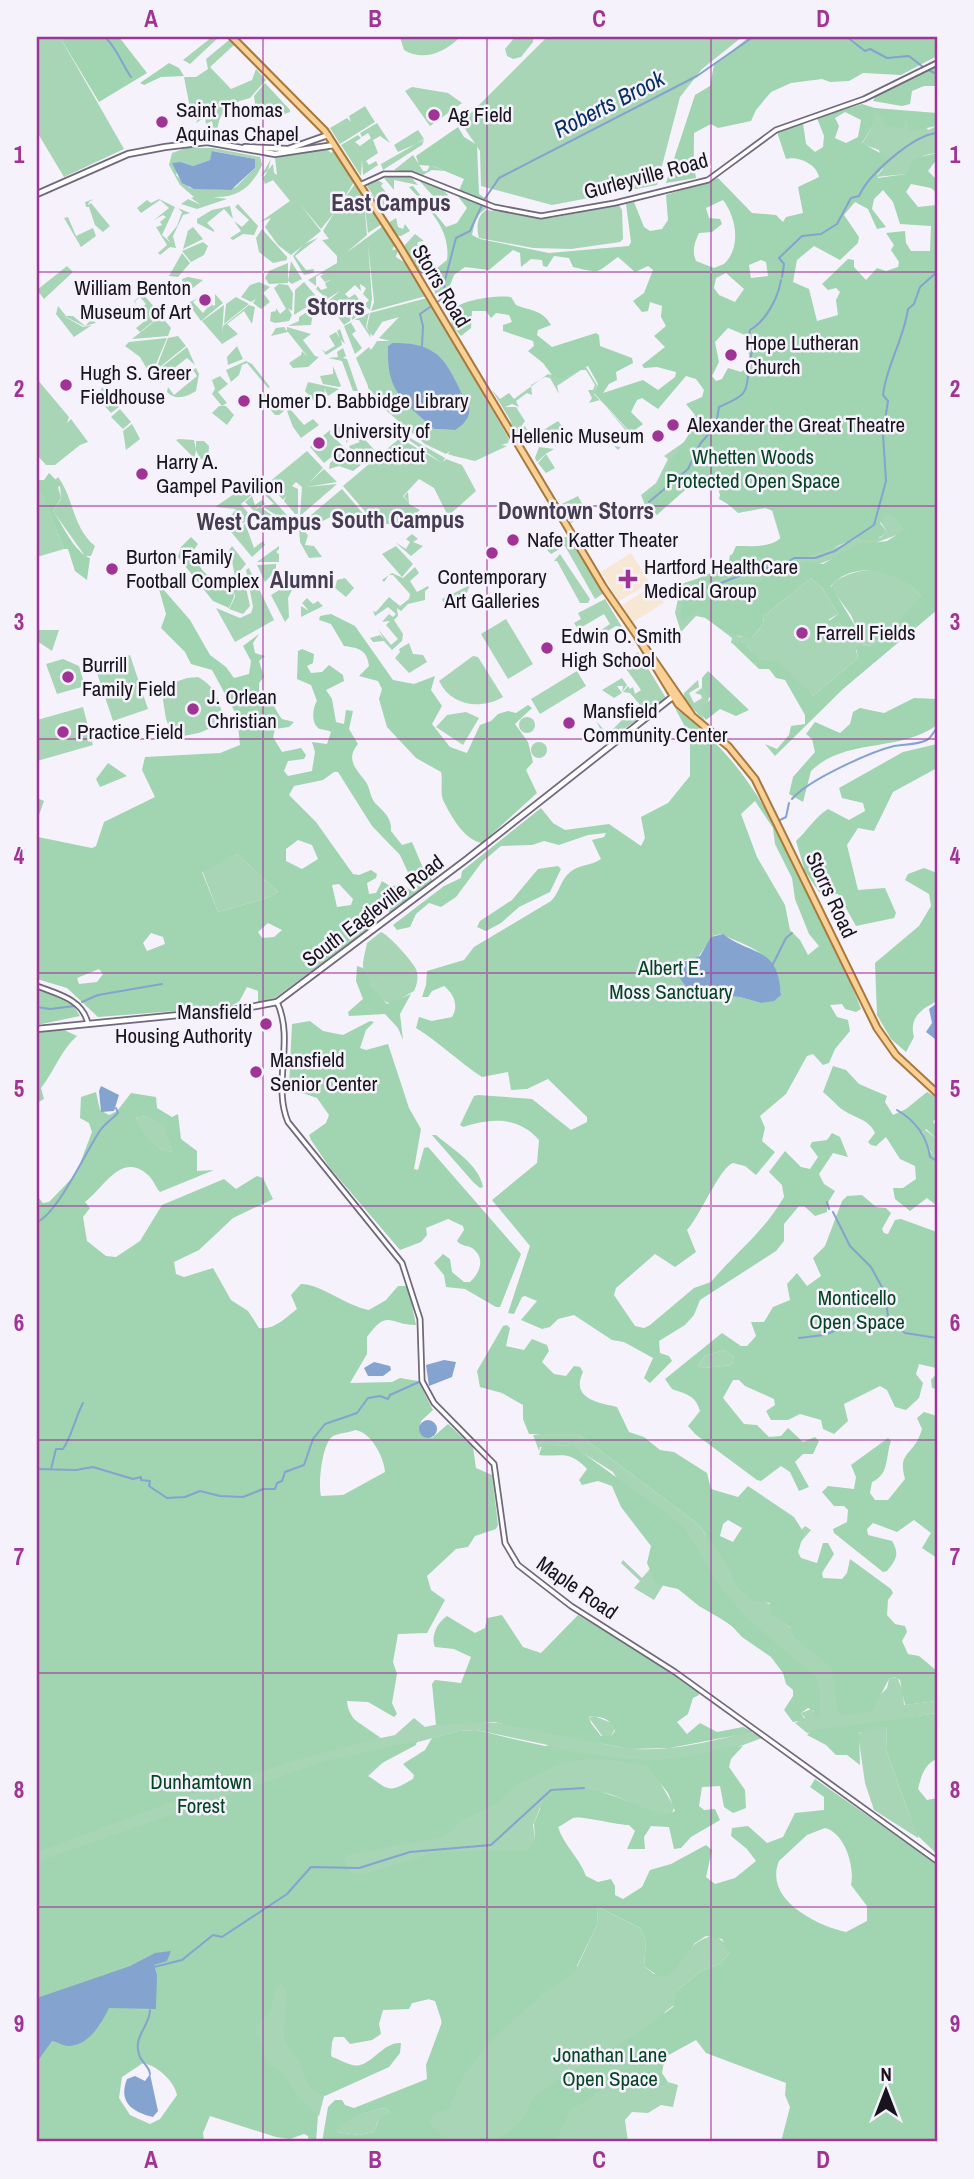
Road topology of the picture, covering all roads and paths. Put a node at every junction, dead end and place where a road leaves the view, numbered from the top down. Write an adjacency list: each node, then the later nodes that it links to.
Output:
1 (232, 37): 3 (main road, Storrs Road)
2 (937, 63): 6 (street, Gurleyville Road)
3 (328, 135): 4 (main road); 5 (main road, Storrs Road)
4 (230, 145): 5 (main road); 7 (main road)
5 (334, 145): 6 (main road, Storrs Road)
6 (360, 186): 8 (main road, Storrs Road)
7 (37, 194)
8 (675, 695): 10 (main road, South Eagleville Road); 13 (main road, Storrs Road)
9 (37, 985): 11 (street)
10 (277, 1002): 11 (main road, South Eagleville Road); 14 (street, Maple Road)
11 (88, 1024): 12 (main road, South Eagleville Road)
12 (37, 1029)
13 (937, 1093)
14 (937, 1861)

